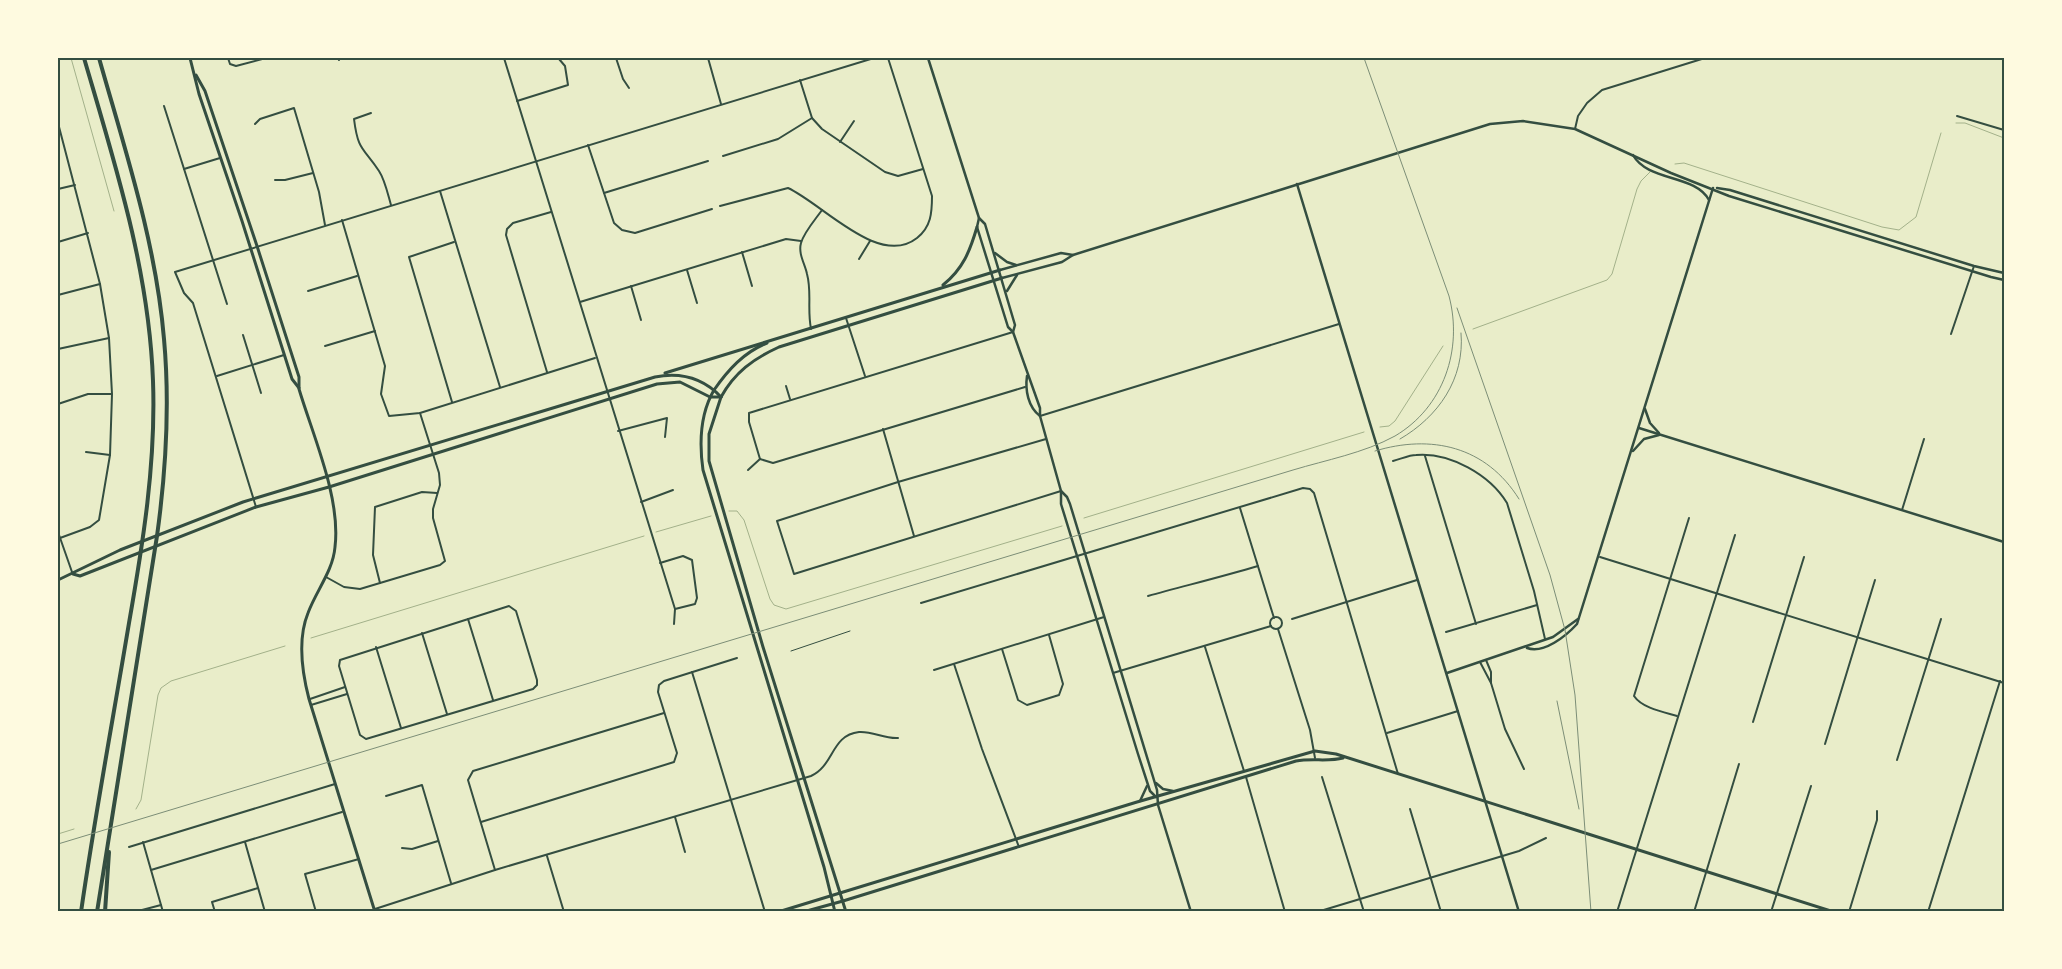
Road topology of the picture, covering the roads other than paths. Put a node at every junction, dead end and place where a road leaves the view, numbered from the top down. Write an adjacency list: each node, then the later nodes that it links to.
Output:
1 (84, 58): 290 (highway)
2 (99, 58): 260 (highway)
3 (190, 58): 14 (main road)
4 (228, 58): 5 (street)
5 (266, 58)
6 (504, 58): 17 (street)
7 (616, 58): 16 (street)
8 (708, 58): 18 (street)
9 (874, 58): 15 (street)
10 (888, 58): 37 (street)
11 (928, 58): 52 (street)
12 (1705, 58): 26 (street)
13 (560, 59): 17 (street)
14 (196, 75): 33 (main road); 61 (main road)
15 (800, 80): 18 (street); 22 (street)
16 (629, 88)
17 (518, 101): 34 (street)
18 (721, 104): 30 (street)
19 (164, 106): 36 (street)
20 (371, 113): 47 (street)
21 (1957, 116): 27 (street)
22 (812, 118): 29 (street); 32 (street)
23 (854, 121): 29 (street)
24 (58, 123): 28 (street)
25 (256, 124): 38 (street)
26 (1575, 129): 31 (street); 40 (street)
27 (2004, 130)
28 (59, 135): 41 (street)
29 (840, 142): 37 (street)
30 (588, 145): 34 (street); 45 (street)
31 (1632, 154): 42 (street); 46 (street)
32 (723, 156)
33 (220, 158): 36 (street); 62 (main road)
34 (536, 161): 44 (street); 51 (street)
35 (708, 161): 45 (street)
36 (184, 169): 67 (street)
37 (923, 169): 57 (street)
38 (313, 172): 39 (street); 54 (street)
39 (275, 180)
40 (1297, 184): 65 (street); 92 (street)
41 (75, 185): 43 (street); 56 (street)
42 (1713, 188): 46 (street); 69 (street); 73 (street)
43 (58, 189)
44 (440, 191): 47 (street); 60 (street)
45 (604, 193): 49 (street)
46 (1709, 200): 126 (street)
47 (391, 205): 53 (street)
48 (720, 206): 50 (street)
49 (712, 209)
50 (822, 210): 57 (street); 58 (street)
51 (552, 212): 87 (street); 107 (street)
52 (979, 218): 55 (street); 64 (street)
53 (342, 220): 54 (street); 76 (street)
54 (325, 225): 61 (street)
55 (977, 226): 72 (street); 83 (main road)
56 (88, 233): 59 (street); 80 (street)
57 (870, 240): 66 (street)
58 (801, 241): 63 (street); 94 (street)
59 (58, 242)
60 (454, 242): 113 (street); 124 (street)
61 (258, 246): 62 (street); 115 (main road)
62 (251, 248): 67 (street); 104 (main road)
63 (742, 252): 70 (street); 82 (street)
64 (994, 252): 68 (street); 71 (street)
65 (1073, 255): 68 (street); 75 (street)
66 (858, 259)
67 (212, 260): 89 (street); 109 (street)
68 (1017, 266): 71 (street)
69 (1974, 266): 73 (street); 74 (street)
70 (687, 270): 81 (street); 88 (street)
71 (1000, 270): 72 (main road); 77 (street)
72 (991, 272): 79 (street); 83 (main road)
73 (1972, 272): 78 (street); 97 (street)
74 (2004, 273)
75 (1018, 274): 77 (street); 85 (street)
76 (358, 276): 84 (street); 95 (street)
77 (1002, 278): 79 (main road); 85 (street)
78 (2004, 280)
79 (993, 281): 93 (main road); 96 (street)
80 (100, 284): 86 (street); 100 (street)
81 (631, 286): 87 (street); 91 (street)
82 (752, 286)
83 (941, 286): 90 (main road)
84 (308, 291)
85 (1006, 293): 96 (street)
86 (58, 295)
87 (580, 302): 105 (street)
88 (696, 303)
89 (227, 304)
90 (846, 318): 93 (street); 94 (main road)
91 (641, 320)
92 (1340, 324): 128 (street); 172 (street)
93 (848, 326): 99 (main road); 110 (street)
94 (811, 329): 99 (main road); 101 (main road)
95 (375, 331): 102 (street); 127 (street)
96 (1014, 332): 108 (street); 110 (street)
97 (1951, 334)
98 (243, 336): 106 (street)
99 (814, 336): 121 (main road)
100 (109, 338): 103 (street); 119 (street)
101 (779, 338): 111 (main road); 116 (main road)
102 (325, 346)
103 (58, 349)
104 (284, 355): 106 (street); 115 (main road)
105 (595, 358): 107 (street); 117 (street)
106 (253, 364): 109 (street); 118 (street)
107 (547, 372): 113 (street)
108 (1028, 375): 114 (street); 128 (street)
109 (216, 376): 151 (street)
110 (865, 376): 123 (street)
111 (655, 377): 116 (main road); 117 (main road)
112 (786, 386): 123 (street)
113 (500, 387): 124 (street)
114 (1025, 387): 128 (street); 130 (street)
115 (299, 389): 145 (main road)
116 (714, 390): 120 (main road); 121 (main road)
117 (606, 392): 122 (street); 136 (main road)
118 (262, 393)
119 (112, 394): 125 (street); 140 (street)
120 (710, 397): 121 (main road); 122 (main road); 244 (main road)
121 (721, 397): 243 (main road)
122 (608, 399): 131 (street); 139 (main road)
123 (790, 399): 142 (street)
124 (452, 402): 127 (street)
125 (58, 404)
126 (1645, 408): 129 (street); 132 (street)
127 (420, 413): 136 (street)
128 (1040, 416): 134 (street)
129 (1639, 428): 132 (street); 138 (street)
130 (883, 429): 142 (street); 146 (street)
131 (618, 431): 133 (street); 152 (street)
132 (1660, 434): 138 (street); 155 (street)
133 (665, 437)
134 (1046, 439): 146 (street); 149 (street)
135 (1924, 439): 155 (street)
136 (430, 445): 139 (street); 145 (main road)
137 (86, 452): 140 (street)
138 (1631, 453): 164 (street)
139 (433, 454): 147 (main road); 150 (street)
140 (110, 455): 160 (street)
141 (1425, 455): 143 (street); 179 (street); 190 (street)
142 (760, 459): 144 (street)
143 (1393, 461)
144 (748, 470)
145 (326, 478): 147 (main road); 151 (main road)
146 (898, 482): 159 (street); 159 (street)
147 (329, 487): 153 (main road); 169 (main road)
148 (672, 490): 152 (street)
149 (1061, 491): 159 (street); 162 (street); 163 (street)
150 (437, 493): 174 (street); 174 (street)
151 (254, 499): 153 (street); 168 (main road)
152 (640, 502): 166 (street)
153 (256, 507): 168 (main road)
154 (1240, 508): 162 (street); 167 (street); 178 (street)
155 (1902, 510): 161 (street)
156 (1689, 518): 170 (street)
157 (58, 532): 160 (street)
158 (1735, 535): 175 (street)
159 (914, 536)
160 (60, 538): 168 (street)
161 (2004, 542)
162 (1085, 555): 163 (street); 182 (street)
163 (1076, 556): 177 (street); 186 (street)
164 (1600, 557): 170 (street); 187 (street)
165 (1804, 557): 181 (street)
166 (660, 563): 180 (street); 180 (street)
167 (1258, 566): 176 (street); 183 (street)
168 (73, 574): 171 (main road)
169 (326, 578): 174 (street); 219 (main road)
170 (1670, 578): 175 (street); 225 (street)
171 (58, 580)
172 (1418, 580): 178 (street); 213 (street)
173 (1876, 580): 197 (street)
174 (380, 583)
175 (1716, 593): 181 (street); 225 (street)
176 (1148, 596)
177 (921, 602)
178 (1347, 602): 184 (street); 228 (street)
179 (1538, 605): 190 (street); 198 (street)
180 (675, 609): 189 (street)
181 (1787, 615): 197 (street); 226 (street)
182 (1105, 617): 186 (street); 211 (street)
183 (1274, 618): 191 (street); 192 (street)
184 (1292, 618)
185 (468, 619): 195 (street); 220 (street); 220 (street)
186 (1096, 619): 196 (street); 212 (street)
187 (1578, 619): 198 (street); 201 (street)
188 (1941, 619): 205 (street)
189 (674, 624)
190 (1476, 624): 194 (street)
191 (1270, 626): 192 (street); 199 (street)
192 (1278, 629): 233 (street)
193 (850, 631): 203 (lane)
194 (1446, 632)
195 (422, 633): 200 (street); 224 (street)
196 (1048, 634): 202 (street); 202 (street)
197 (1858, 637): 205 (street); 232 (street)
198 (1546, 640): 201 (street)
199 (1205, 647): 211 (street); 239 (street)
200 (376, 648): 217 (street); 227 (street)
201 (1526, 648): 206 (street)
202 (1002, 649): 208 (street)
203 (791, 651)
204 (737, 658): 210 (street)
205 (1929, 659): 214 (street); 236 (street)
206 (1486, 660): 207 (street); 215 (street)
207 (1480, 662): 213 (street); 215 (street)
208 (954, 664): 209 (street); 263 (street)
209 (934, 670)
210 (692, 672): 223 (street); 252 (street)
211 (1122, 672): 212 (street); 229 (street)
212 (1113, 673): 231 (street)
213 (1446, 673): 222 (street)
214 (2000, 681): 216 (street); 314 (street)
215 (1490, 683): 238 (street)
216 (2004, 683)
217 (346, 687): 218 (street); 219 (street)
218 (347, 694): 221 (street); 227 (street)
219 (309, 699): 221 (main road)
220 (493, 701): 224 (street)
221 (311, 705): 246 (main road)
222 (1458, 711): 228 (street); 254 (street)
223 (664, 713): 261 (street); 261 (street)
224 (447, 714): 227 (street)
225 (1677, 716): 270 (street)
226 (1753, 722)
227 (401, 728)
228 (1387, 733): 240 (street)
229 (1140, 736): 231 (street); 245 (street)
230 (898, 738): 243 (street)
231 (1133, 738): 247 (street)
232 (1825, 744)
233 (1315, 751): 234 (street); 235 (main road); 239 (main road)
234 (1315, 758): 235 (main road); 241 (main road)
235 (1343, 758): 240 (main road)
236 (1897, 760)
237 (1739, 764): 277 (street)
238 (1524, 769)
239 (1244, 770): 249 (main road)
240 (1398, 775): 254 (main road)
241 (1246, 777): 255 (main road); 304 (street)
242 (1322, 777): 284 (street)
243 (804, 778): 244 (street); 281 (main road)
244 (797, 780): 252 (street); 283 (main road)
245 (1154, 781): 249 (street); 251 (street)
246 (336, 784): 257 (main road); 266 (street)
247 (1148, 784): 251 (street); 253 (street)
248 (1810, 786): 282 (street)
249 (1174, 792): 251 (main road)
250 (386, 796): 265 (street)
251 (1156, 797): 253 (main road); 255 (street)
252 (731, 800): 259 (street); 298 (street)
253 (1139, 802): 263 (main road)
254 (1486, 803): 270 (main road); 273 (street)
255 (1158, 805): 268 (main road); 303 (street)
256 (1410, 809): 278 (street)
257 (344, 811): 264 (street); 274 (main road)
258 (1877, 811): 313 (street)
259 (674, 816): 271 (street); 272 (street)
260 (111, 822): 291 (highway); 292 (highway)
261 (481, 822): 276 (street)
262 (1546, 838): 273 (street)
263 (1016, 839): 268 (street); 281 (main road)
264 (245, 841): 275 (street); 280 (street)
265 (438, 841): 269 (street); 279 (street)
266 (143, 842): 267 (street); 275 (street)
267 (129, 847)
268 (1019, 847): 285 (main road)
269 (402, 848)
270 (1636, 850): 277 (main road); 309 (street)
271 (686, 852)
272 (547, 855): 276 (street); 297 (street)
273 (1502, 856): 278 (street); 308 (street)
274 (359, 859): 289 (main road); 296 (street)
275 (151, 870): 287 (street)
276 (495, 870): 279 (street)
277 (1706, 872): 282 (main road); 310 (street)
278 (1430, 877): 284 (street); 307 (street)
279 (451, 884): 289 (street)
280 (258, 888): 294 (street); 295 (street)
281 (840, 893): 283 (main road); 285 (main road)
282 (1777, 894): 311 (street); 312 (main road)
283 (831, 895): 286 (main road); 299 (main road)
284 (1359, 899): 305 (street); 306 (street)
285 (843, 902): 286 (main road); 302 (main road)
286 (833, 904): 300 (main road); 301 (main road)
287 (161, 905): 288 (street); 293 (street)
288 (142, 910)
289 (375, 910)
290 (80, 912)
291 (97, 912)
292 (105, 912)
293 (163, 912)
294 (215, 912)
295 (265, 912)
296 (316, 912)
297 (564, 912)
298 (765, 912)
299 (778, 912)
300 (803, 912)
301 (835, 912)
302 (846, 912)
303 (1191, 912)
304 (1285, 912)
305 (1317, 912)
306 (1364, 912)
307 (1441, 912)
308 (1519, 912)
309 (1617, 912)
310 (1694, 912)
311 (1772, 912)
312 (1834, 912)
313 (1849, 912)
314 (1928, 912)

